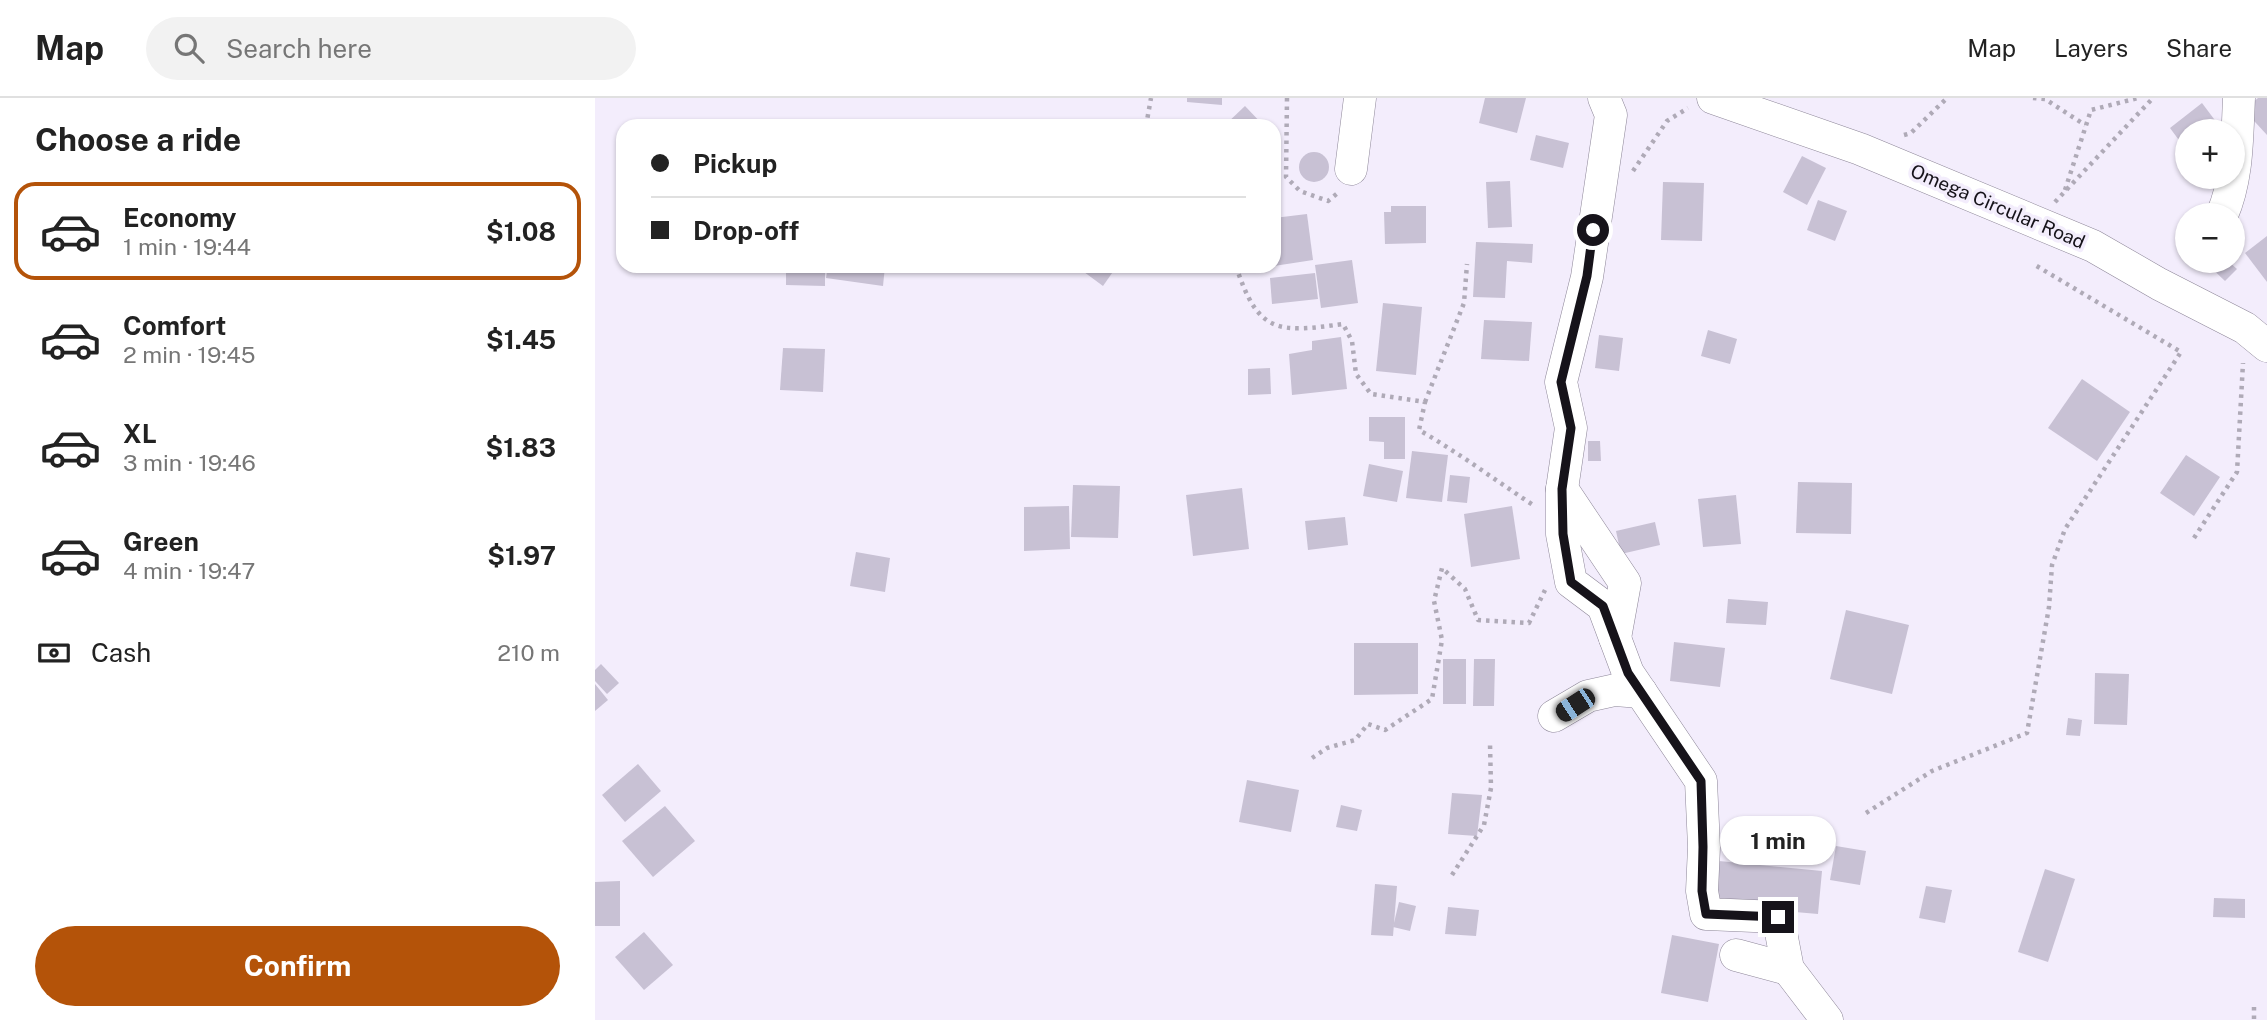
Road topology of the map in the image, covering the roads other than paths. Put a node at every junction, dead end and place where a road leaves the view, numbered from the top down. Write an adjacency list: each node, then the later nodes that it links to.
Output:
1 (1360, 98): 5 (street)
2 (1604, 98): 8 (street)
3 (2239, 98): 6 (street)
4 (1704, 101): 7 (street, Omega Circular Road)
5 (1351, 169)
6 (2228, 203)
7 (2256, 337)
8 (1562, 489): 9 (street); 9 (street)
9 (1615, 640): 10 (street)
10 (1641, 692): 11 (street); 13 (street)
11 (1554, 716)
12 (1736, 955): 13 (street)
13 (1788, 970): 14 (street)
14 (1827, 1020)

